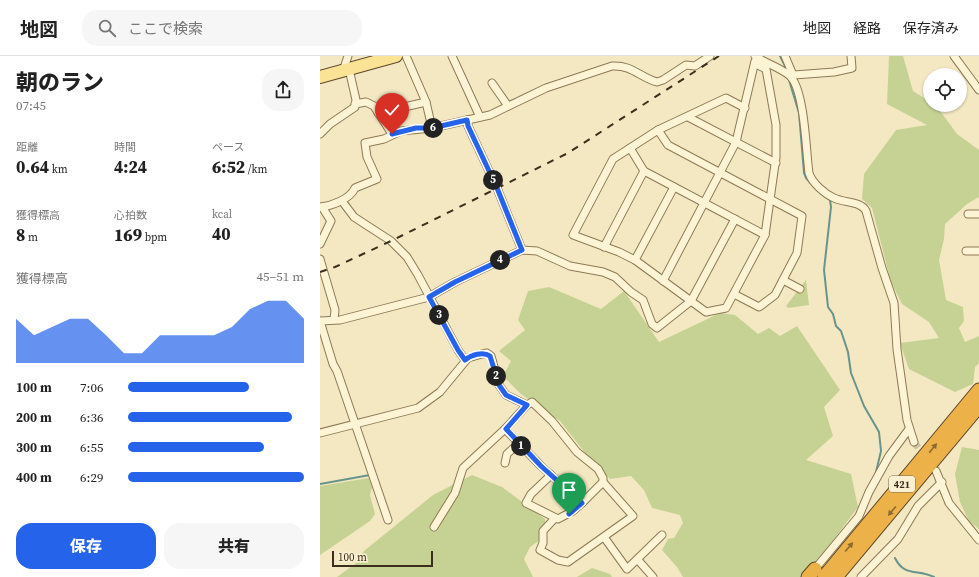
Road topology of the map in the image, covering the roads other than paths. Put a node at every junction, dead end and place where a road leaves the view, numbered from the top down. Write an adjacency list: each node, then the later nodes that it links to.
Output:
1 (348, 56): 10 (street)
2 (396, 56): 10 (main road)
3 (406, 56): 15 (street)
4 (452, 56): 20 (street)
5 (710, 56): 17 (street)
6 (786, 56): 11 (street)
7 (851, 56): 11 (street)
8 (954, 56): 14 (street)
9 (755, 59): 11 (street); 18 (street); 29 (street)
10 (346, 70): 12 (main road); 16 (street)
11 (790, 75): 62 (street)
12 (320, 77)
13 (492, 82): 17 (street)
14 (979, 90)
15 (426, 102): 19 (street); 23 (street)
16 (355, 104): 19 (street); 25 (street)
17 (508, 106): 20 (street)
18 (745, 108): 21 (street); 27 (street)
19 (378, 113): 26 (street)
20 (480, 117): 22 (street)
21 (688, 117): 24 (street); 27 (street)
22 (467, 120): 23 (street); 43 (street)
23 (432, 128): 26 (street)
24 (658, 130): 28 (street); 31 (street)
25 (320, 134)
26 (392, 134): 34 (street)
27 (736, 142): 29 (street); 31 (street)
28 (630, 148): 30 (street); 42 (street)
29 (776, 163): 33 (street)
30 (644, 171): 32 (street); 42 (street)
31 (720, 173): 33 (street); 35 (street)
32 (674, 187): 35 (street); 47 (street)
33 (771, 199): 40 (street); 48 (street)
34 (342, 201): 36 (street); 52 (street)
35 (705, 203): 39 (street); 49 (street)
36 (321, 207): 41 (street)
37 (968, 214): 38 (street)
38 (979, 214)
39 (735, 219): 40 (street); 53 (street)
40 (765, 235): 51 (street)
41 (320, 244)
42 (604, 247): 47 (street)
43 (522, 250): 52 (street); 53 (street)
44 (966, 251): 45 (street)
45 (979, 251)
46 (320, 259): 54 (street)
47 (635, 260): 49 (street)
48 (783, 280): 50 (street); 51 (street)
49 (663, 281): 53 (street)
50 (800, 289)
51 (734, 294): 53 (street)
52 (429, 297): 54 (street); 56 (street)
53 (691, 301)
54 (334, 319): 55 (street)
55 (320, 321): 60 (street)
56 (465, 360): 58 (street); 60 (street)
57 (979, 390): 79 (highway, 421, one-way to 57)
58 (527, 405): 61 (street); 69 (street)
59 (979, 406): 81 (highway, 421, one-way to 81)
60 (356, 424): 63 (street); 73 (street)
61 (506, 429): 64 (street); 74 (street)
62 (909, 429): 65 (street); 79 (street)
63 (320, 433)
64 (519, 442): 66 (street); 68 (street)
65 (914, 442)
66 (505, 462)
67 (936, 471): 70 (street)
68 (551, 475): 71 (street); 72 (street)
69 (603, 482): 71 (street); 76 (street)
70 (942, 482): 77 (street); 82 (street)
71 (582, 503): 72 (street)
72 (555, 518): 76 (street)
73 (388, 520)
74 (434, 527)
75 (662, 535): 78 (street)
76 (604, 537): 78 (street)
77 (979, 540)
78 (638, 560): 80 (street)
79 (816, 574)
80 (653, 577)
81 (836, 577)
82 (861, 577)

